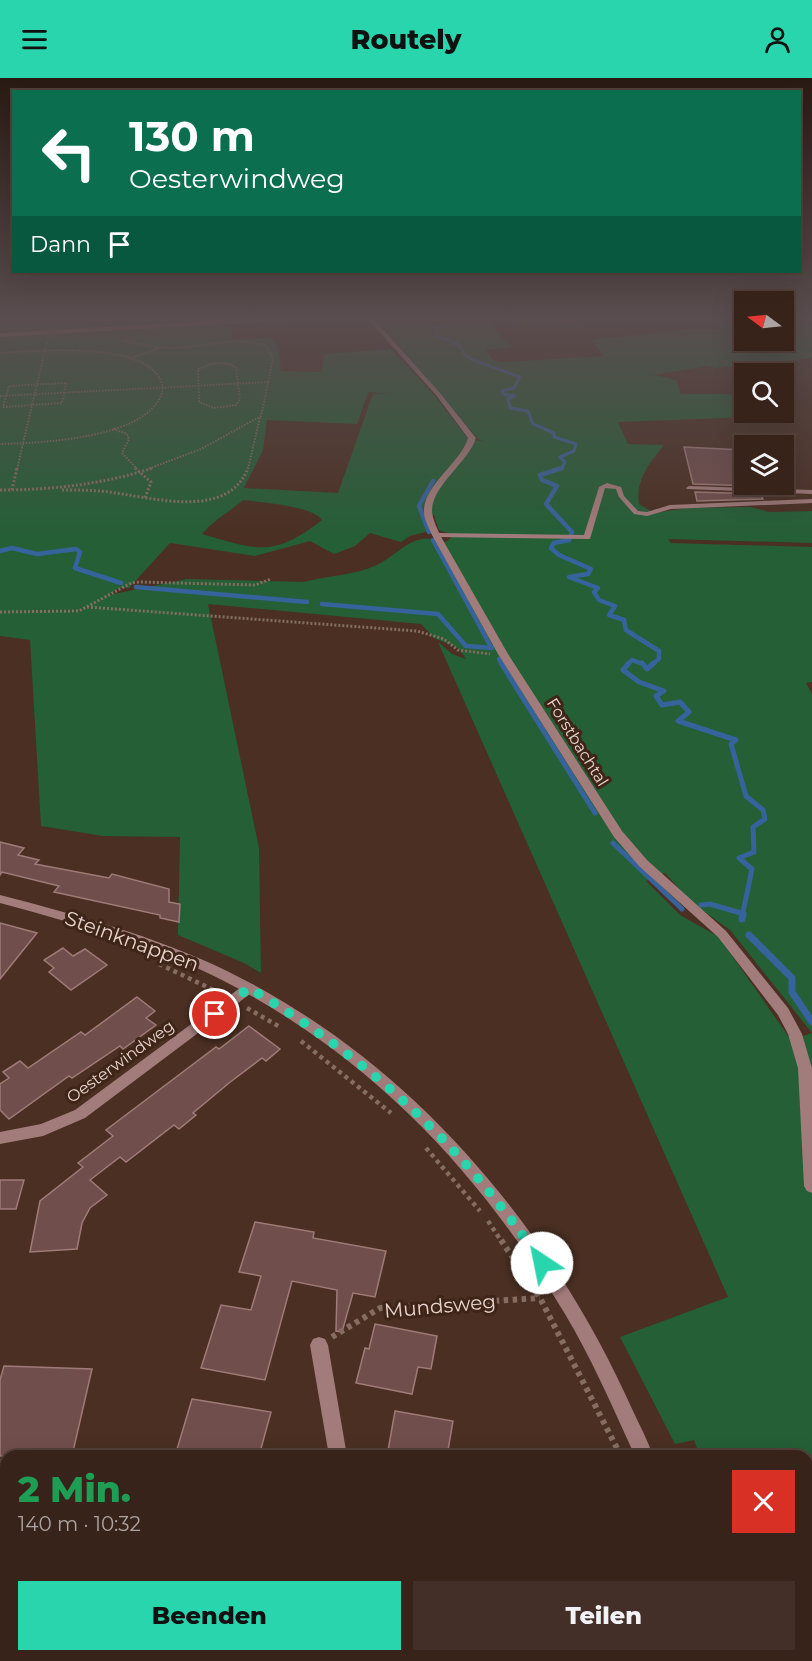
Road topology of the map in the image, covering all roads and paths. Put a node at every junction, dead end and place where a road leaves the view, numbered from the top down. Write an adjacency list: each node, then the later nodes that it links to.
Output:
1 (8, 391): 12 (path)
2 (36, 391): 10 (path)
3 (107, 391): 9 (path)
4 (163, 391): 15 (path)
5 (199, 391): 6 (path)
6 (240, 391)
7 (268, 391): 14 (path)
8 (435, 391): 30 (street, Forstbachtal)
9 (64, 393): 10 (path); 13 (path)
10 (35, 394): 12 (path); 13 (path)
11 (0, 396): 12 (path)
12 (6, 396): 13 (path)
13 (32, 405): 17 (path)
14 (261, 416): 18 (path); 27 (path)
15 (112, 429): 17 (path); 18 (path)
16 (0, 444): 17 (path)
17 (23, 444): 22 (path)
18 (143, 472): 23 (path); 27 (path)
19 (689, 488): 21 (lane)
20 (0, 489): 22 (path)
21 (734, 489)
22 (12, 490): 23 (path)
23 (52, 490): 27 (path)
24 (794, 491): 25 (lane)
25 (812, 492)
26 (773, 495): 29 (lane)
27 (145, 498)
28 (812, 501): 29 (lane)
29 (778, 504): 30 (lane)
30 (436, 535): 34 (street, Forstbachtal)
31 (271, 579): 32 (path)
32 (87, 607): 33 (path); 34 (path)
33 (0, 612)
34 (503, 654): 44 (street, Forstbachtal)
35 (0, 899): 37 (street, Steinknappen)
36 (156, 963): 38 (path)
37 (249, 988): 38 (street, Oesterwindweg); 49 (street, Steinknappen)
38 (235, 1000): 39 (path); 42 (street, Oesterwindweg)
39 (290, 1033)
40 (299, 1040): 41 (path)
41 (393, 1115)
42 (0, 1138)
43 (425, 1147): 45 (path)
44 (812, 1186)
45 (540, 1298): 46 (path, Mundsweg); 48 (path)
46 (319, 1345): 47 (street)
47 (337, 1450)
48 (618, 1450)
49 (642, 1450)

